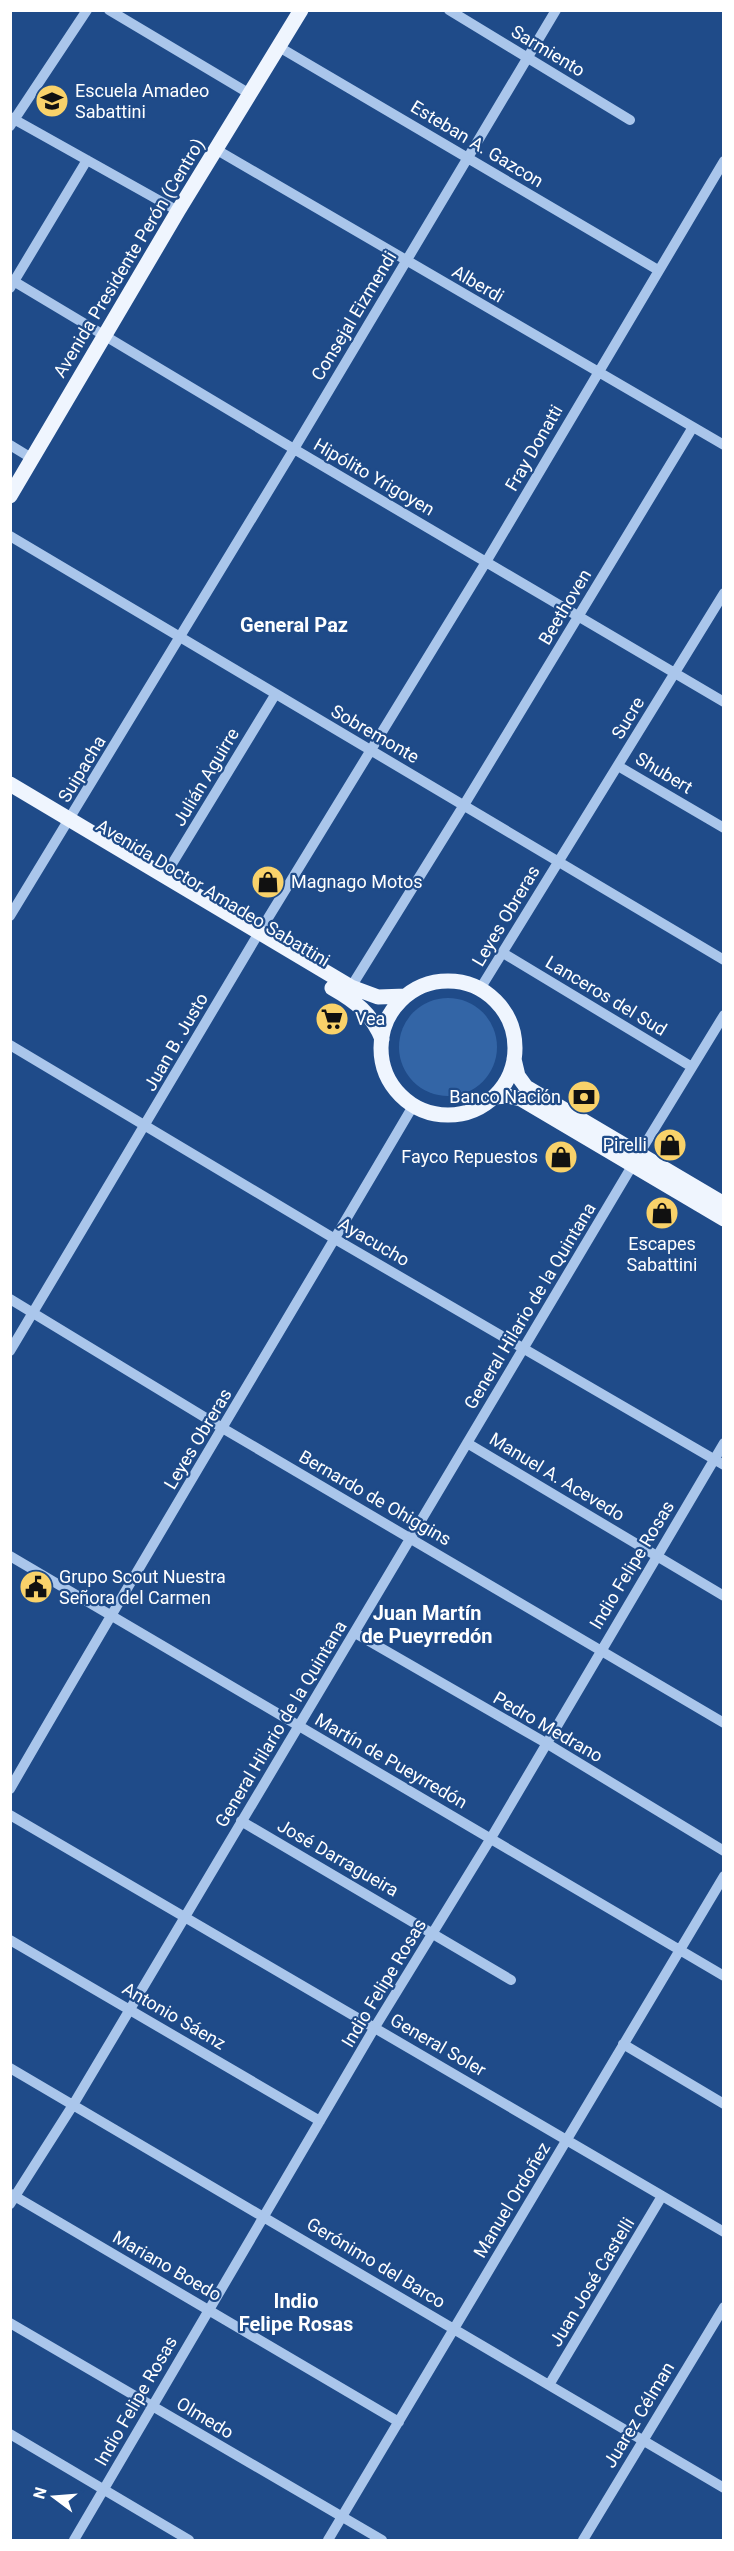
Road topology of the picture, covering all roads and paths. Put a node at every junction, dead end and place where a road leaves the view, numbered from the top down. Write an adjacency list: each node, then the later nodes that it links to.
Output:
1 (87, 10): 10 (street)
2 (110, 10): 8 (street)
3 (301, 10): 6 (main road, Avenida Presidente Perón (Centro))
4 (449, 10): 7 (street, Sarmiento)
5 (556, 10): 7 (street, Consejal Eizmendi)
6 (279, 47): 8 (main road, Avenida Presidente Perón (Centro)); 12 (street, Esteban A. Gazcon)
7 (527, 59): 9 (street, Sarmiento); 12 (street, Consejal Eizmendi)
8 (250, 94): 11 (main road, Avenida Presidente Perón (Centro))
9 (630, 120)
10 (12, 121): 13 (street)
11 (217, 150): 16 (main road, Avenida Presidente Perón (Centro)); 17 (street, Alberdi)
12 (467, 157): 17 (street, Consejal Eizmendi); 18 (street, Esteban A. Gazcon)
13 (87, 160): 16 (street); 19 (street)
14 (723, 161): 15 (street, Fray Donatti)
15 (719, 177): 18 (street, Fray Donatti)
16 (178, 211): 20 (main road, Avenida Presidente Perón (Centro))
17 (407, 261): 21 (street, Alberdi); 25 (street, Consejal Eizmendi)
18 (657, 270): 21 (street, Fray Donatti)
19 (12, 282): 20 (street, Hipólito Yrigoyen)
20 (106, 335): 25 (street, Hipólito Yrigoyen); 26 (main road, Avenida Presidente Perón (Centro))
21 (597, 372): 22 (street, Alberdi); 29 (street, Fray Donatti)
22 (693, 427): 23 (street, Alberdi); 31 (street, Beethoven)
23 (723, 445)
24 (10, 446): 26 (street)
25 (294, 449): 29 (street, Hipólito Yrigoyen); 32 (street, Consejal Eizmendi)
26 (33, 459): 27 (main road, Avenida Presidente Perón (Centro))
27 (10, 496)
28 (10, 536): 32 (street, Sobremonte)
29 (486, 562): 31 (street, Hipólito Yrigoyen); 36 (street, Fray Donatti)
30 (723, 593): 33 (street, Sucre)
31 (579, 616): 33 (street, Hipólito Yrigoyen); 40 (street, Beethoven)
32 (180, 638): 34 (street, Sobremonte); 41 (street, Suipacha)
33 (675, 672): 35 (street, Hipólito Yrigoyen); 37 (street, Sucre)
34 (275, 694): 36 (street, Sobremonte); 44 (street, Julián Aguirre)
35 (723, 702)
36 (371, 750): 40 (street, Sobremonte); 46 (street, Juan B. Justo)
37 (618, 766): 42 (street, Shubert); 43 (street, Sucre)
38 (10, 784): 41 (main road, Avenida Doctor Amadeo Sabattini)
39 (10, 795): 41 (main road, Avenida Doctor Amadeo Sabattini)
40 (464, 804): 43 (street, Sobremonte); 49 (street, Beethoven)
41 (68, 824): 44 (main road, Avenida Doctor Amadeo Sabattini); 45 (street, Suipacha); 46 (main road, Avenida Doctor Amadeo Sabattini)
42 (723, 828)
43 (559, 860): 47 (street, Leyes Obreras); 48 (street, Sobremonte)
44 (164, 877): 46 (main road, Avenida Doctor Amadeo Sabattini)
45 (10, 916)
46 (256, 937): 49 (main road, Avenida Doctor Amadeo Sabattini); 53 (main road, Avenida Doctor Amadeo Sabattini); 59 (street, Juan B. Justo)
47 (503, 953): 50 (street, Leyes Obreras); 56 (street, Lanceros del Sud)
48 (723, 960)
49 (351, 987): 51 (main road, Avenida Doctor Amadeo Sabattini)
50 (480, 989): 51 (main road); 55 (main road)
51 (406, 996): 53 (main road)
52 (723, 1015): 56 (street, General Hilario de la Quintana)
53 (382, 1039): 58 (main road)
54 (10, 1045): 59 (street, Ayacucho)
55 (514, 1059): 57 (main road); 60 (main road)
56 (692, 1067): 60 (street, General Hilario de la Quintana)
57 (494, 1097): 58 (main road); 60 (main road)
58 (413, 1106): 63 (street, Leyes Obreras)
59 (147, 1125): 63 (street, Ayacucho); 65 (street, Juan B. Justo)
60 (636, 1160): 61 (main road); 62 (main road); 66 (street, General Hilario de la Quintana)
61 (723, 1204)
62 (723, 1219)
63 (335, 1239): 66 (street, Ayacucho); 68 (street, Leyes Obreras)
64 (10, 1299): 65 (street, Bernardo de Ohiggins)
65 (34, 1313): 67 (street, Juan B. Justo); 68 (street, Bernardo de Ohiggins)
66 (525, 1348): 69 (street, General Hilario de la Quintana); 71 (street, Ayacucho)
67 (10, 1351)
68 (224, 1429): 72 (street, Bernardo de Ohiggins); 76 (street, Leyes Obreras)
69 (467, 1443): 72 (street, General Hilario de la Quintana); 74 (street, Manuel A. Acevedo)
70 (723, 1443): 71 (street, Indio Felipe Rosas)
71 (719, 1462): 74 (street, Indio Felipe Rosas)
72 (411, 1538): 77 (street, General Hilario de la Quintana); 78 (street, Bernardo de Ohiggins)
73 (10, 1556): 76 (street, Martín de Pueyrredón)
74 (657, 1556): 75 (street, Manuel A. Acevedo); 78 (street, Indio Felipe Rosas)
75 (723, 1596)
76 (111, 1614): 80 (street, Martín de Pueyrredón); 82 (street, Leyes Obreras)
77 (355, 1633): 80 (street, General Hilario de la Quintana); 81 (street, Pedro Medrano)
78 (601, 1650): 79 (street, Bernardo de Ohiggins); 81 (street, Indio Felipe Rosas)
79 (723, 1723)
80 (299, 1726): 84 (street, General Hilario de la Quintana); 85 (street, Martín de Pueyrredón)
81 (546, 1743): 85 (street, Indio Felipe Rosas); 86 (street, Pedro Medrano)
82 (10, 1790)
83 (10, 1815): 88 (street, General Soler)
84 (241, 1821): 88 (street, General Hilario de la Quintana); 89 (street, José Darragueira)
85 (490, 1838): 89 (street, Indio Felipe Rosas); 91 (street, Martín de Pueyrredón)
86 (723, 1851)
87 (723, 1876): 91 (street, Manuel Ordoñez)
88 (186, 1916): 94 (street, General Hilario de la Quintana); 95 (street, General Soler)
89 (433, 1933): 93 (street, José Darragueira); 95 (street, Indio Felipe Rosas)
90 (10, 1940): 94 (street, Antonio Sáenz)
91 (679, 1950): 92 (street, Martín de Pueyrredón); 96 (street, Manuel Ordoñez)
92 (723, 1976)
93 (511, 1980)
94 (130, 2009): 99 (street, General Hilario de la Quintana); 100 (street, Antonio Sáenz)
95 (375, 2027): 100 (street, Indio Felipe Rosas); 101 (street, General Soler)
96 (623, 2044): 98 (street); 101 (street, Manuel Ordoñez)
97 (10, 2068): 99 (street, Gerónimo del Barco)
98 (723, 2104)
99 (73, 2105): 103 (street, General Hilario de la Quintana); 104 (street, Gerónimo del Barco)
100 (320, 2121): 104 (street, Indio Felipe Rosas)
101 (567, 2140): 102 (street, General Soler); 109 (street, Manuel Ordoñez)
102 (662, 2196): 105 (street, General Soler); 110 (street, Juan José Castelli)
103 (12, 2198): 107 (street, Mariano Boedo)
104 (265, 2216): 107 (street, Indio Felipe Rosas); 109 (street, Gerónimo del Barco)
105 (723, 2232)
106 (723, 2307): 114 (street, Juarez Célman)
107 (209, 2310): 111 (street, Indio Felipe Rosas); 112 (street, Mariano Boedo)
108 (10, 2324): 111 (street, Olmedo)
109 (454, 2328): 110 (street, Gerónimo del Barco); 112 (street, Manuel Ordoñez)
110 (549, 2385): 114 (street, Gerónimo del Barco)
111 (152, 2406): 116 (street, Indio Felipe Rosas); 117 (street, Olmedo)
112 (399, 2422): 117 (street, Manuel Ordoñez)
113 (10, 2433): 116 (street)
114 (643, 2441): 115 (street, Gerónimo del Barco); 122 (street, Juarez Célman)
115 (723, 2488)
116 (104, 2490): 118 (street, Indio Felipe Rosas); 119 (street)
117 (342, 2517): 120 (street, Manuel Ordoñez); 121 (street, Olmedo)
118 (74, 2541)
119 (189, 2541)
120 (328, 2541)
121 (382, 2541)
122 (584, 2541)

